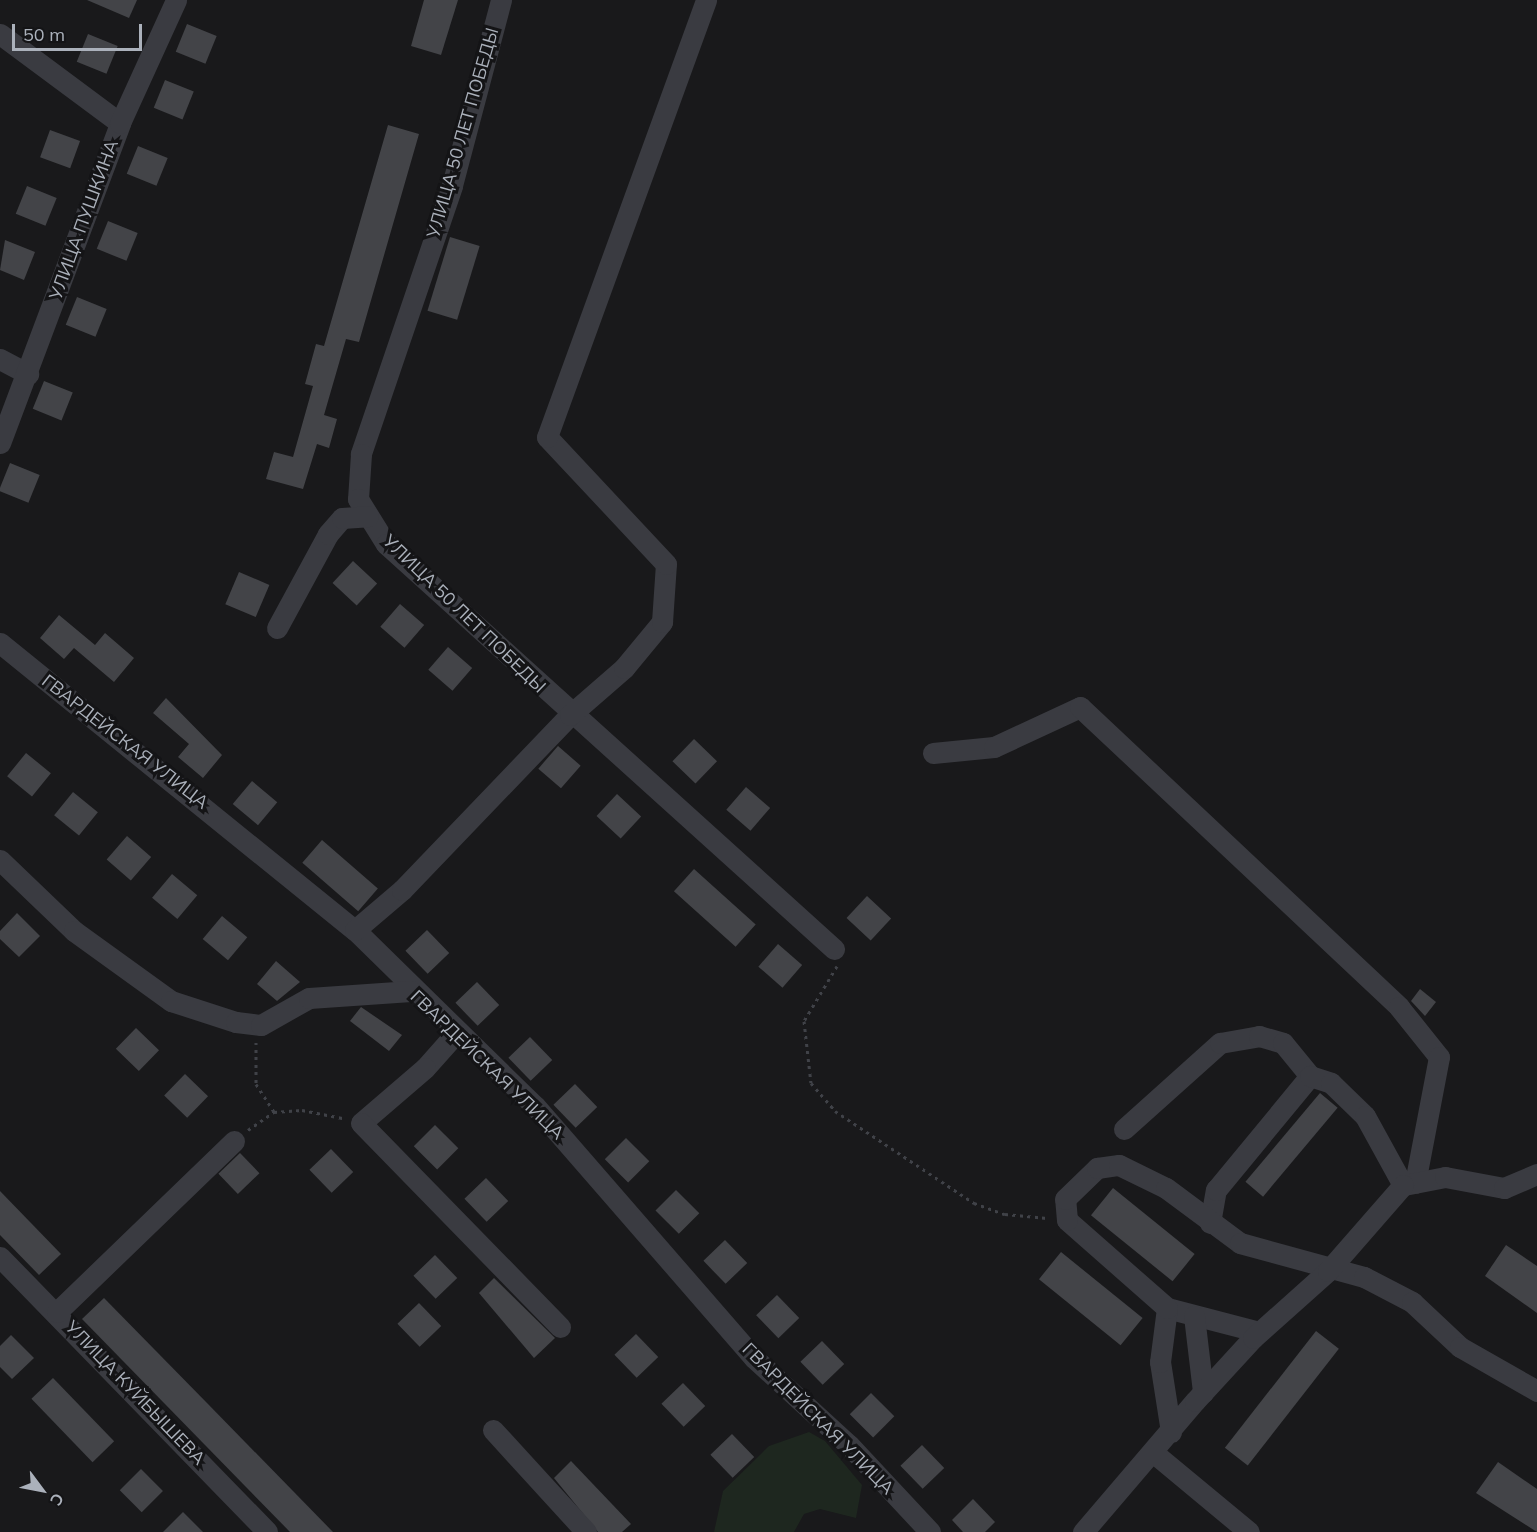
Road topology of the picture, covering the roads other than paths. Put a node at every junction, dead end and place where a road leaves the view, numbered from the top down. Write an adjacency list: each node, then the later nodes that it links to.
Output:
1 (176, 0): 5 (street, УЛИЦА ПУШКИНА)
2 (501, 0): 9 (street, УЛИЦА 50 ЛЕТ ПОБЕДЫ)
3 (706, 0): 12 (street)
4 (0, 34): 5 (street)
5 (120, 123): 7 (street, УЛИЦА ПУШКИНА)
6 (0, 359): 7 (street)
7 (28, 374): 8 (street, УЛИЦА ПУШКИНА)
8 (0, 443)
9 (368, 516): 10 (street); 12 (street, УЛИЦА 50 ЛЕТ ПОБЕДЫ)
10 (277, 628)
11 (0, 643): 15 (street, ГВАРДЕЙСКАЯ УЛИЦА)
12 (570, 715): 15 (street); 16 (street, УЛИЦА 50 ЛЕТ ПОБЕДЫ)
13 (933, 753): 23 (street)
14 (0, 860): 17 (street)
15 (355, 930): 17 (street, ГВАРДЕЙСКАЯ УЛИЦА)
16 (834, 949)
17 (411, 991): 18 (street, ГВАРДЕЙСКАЯ УЛИЦА)
18 (457, 1032): 30 (street); 39 (street, ГВАРДЕЙСКАЯ УЛИЦА)
19 (1310, 1076): 20 (street); 23 (street); 24 (street)
20 (1124, 1129)
21 (234, 1140): 28 (street)
22 (1537, 1174): 23 (street)
23 (1409, 1184): 26 (street)
24 (1210, 1223): 26 (street); 27 (street)
25 (0, 1257): 28 (street, УЛИЦА КУЙБЫШЕВА)
26 (1328, 1271): 31 (street); 32 (street)
27 (1167, 1308): 29 (street); 35 (street)
28 (57, 1312): 37 (street, УЛИЦА КУЙБЫШЕВА)
29 (1194, 1316): 31 (street); 33 (street)
30 (560, 1327)
31 (1259, 1332): 33 (street)
32 (1537, 1391)
33 (1203, 1392): 35 (street)
34 (493, 1430): 38 (street)
35 (1171, 1432): 36 (street)
36 (1155, 1454): 40 (street); 41 (street)
37 (267, 1532)
38 (586, 1532)
39 (930, 1532)
40 (1083, 1532)
41 (1249, 1532)

